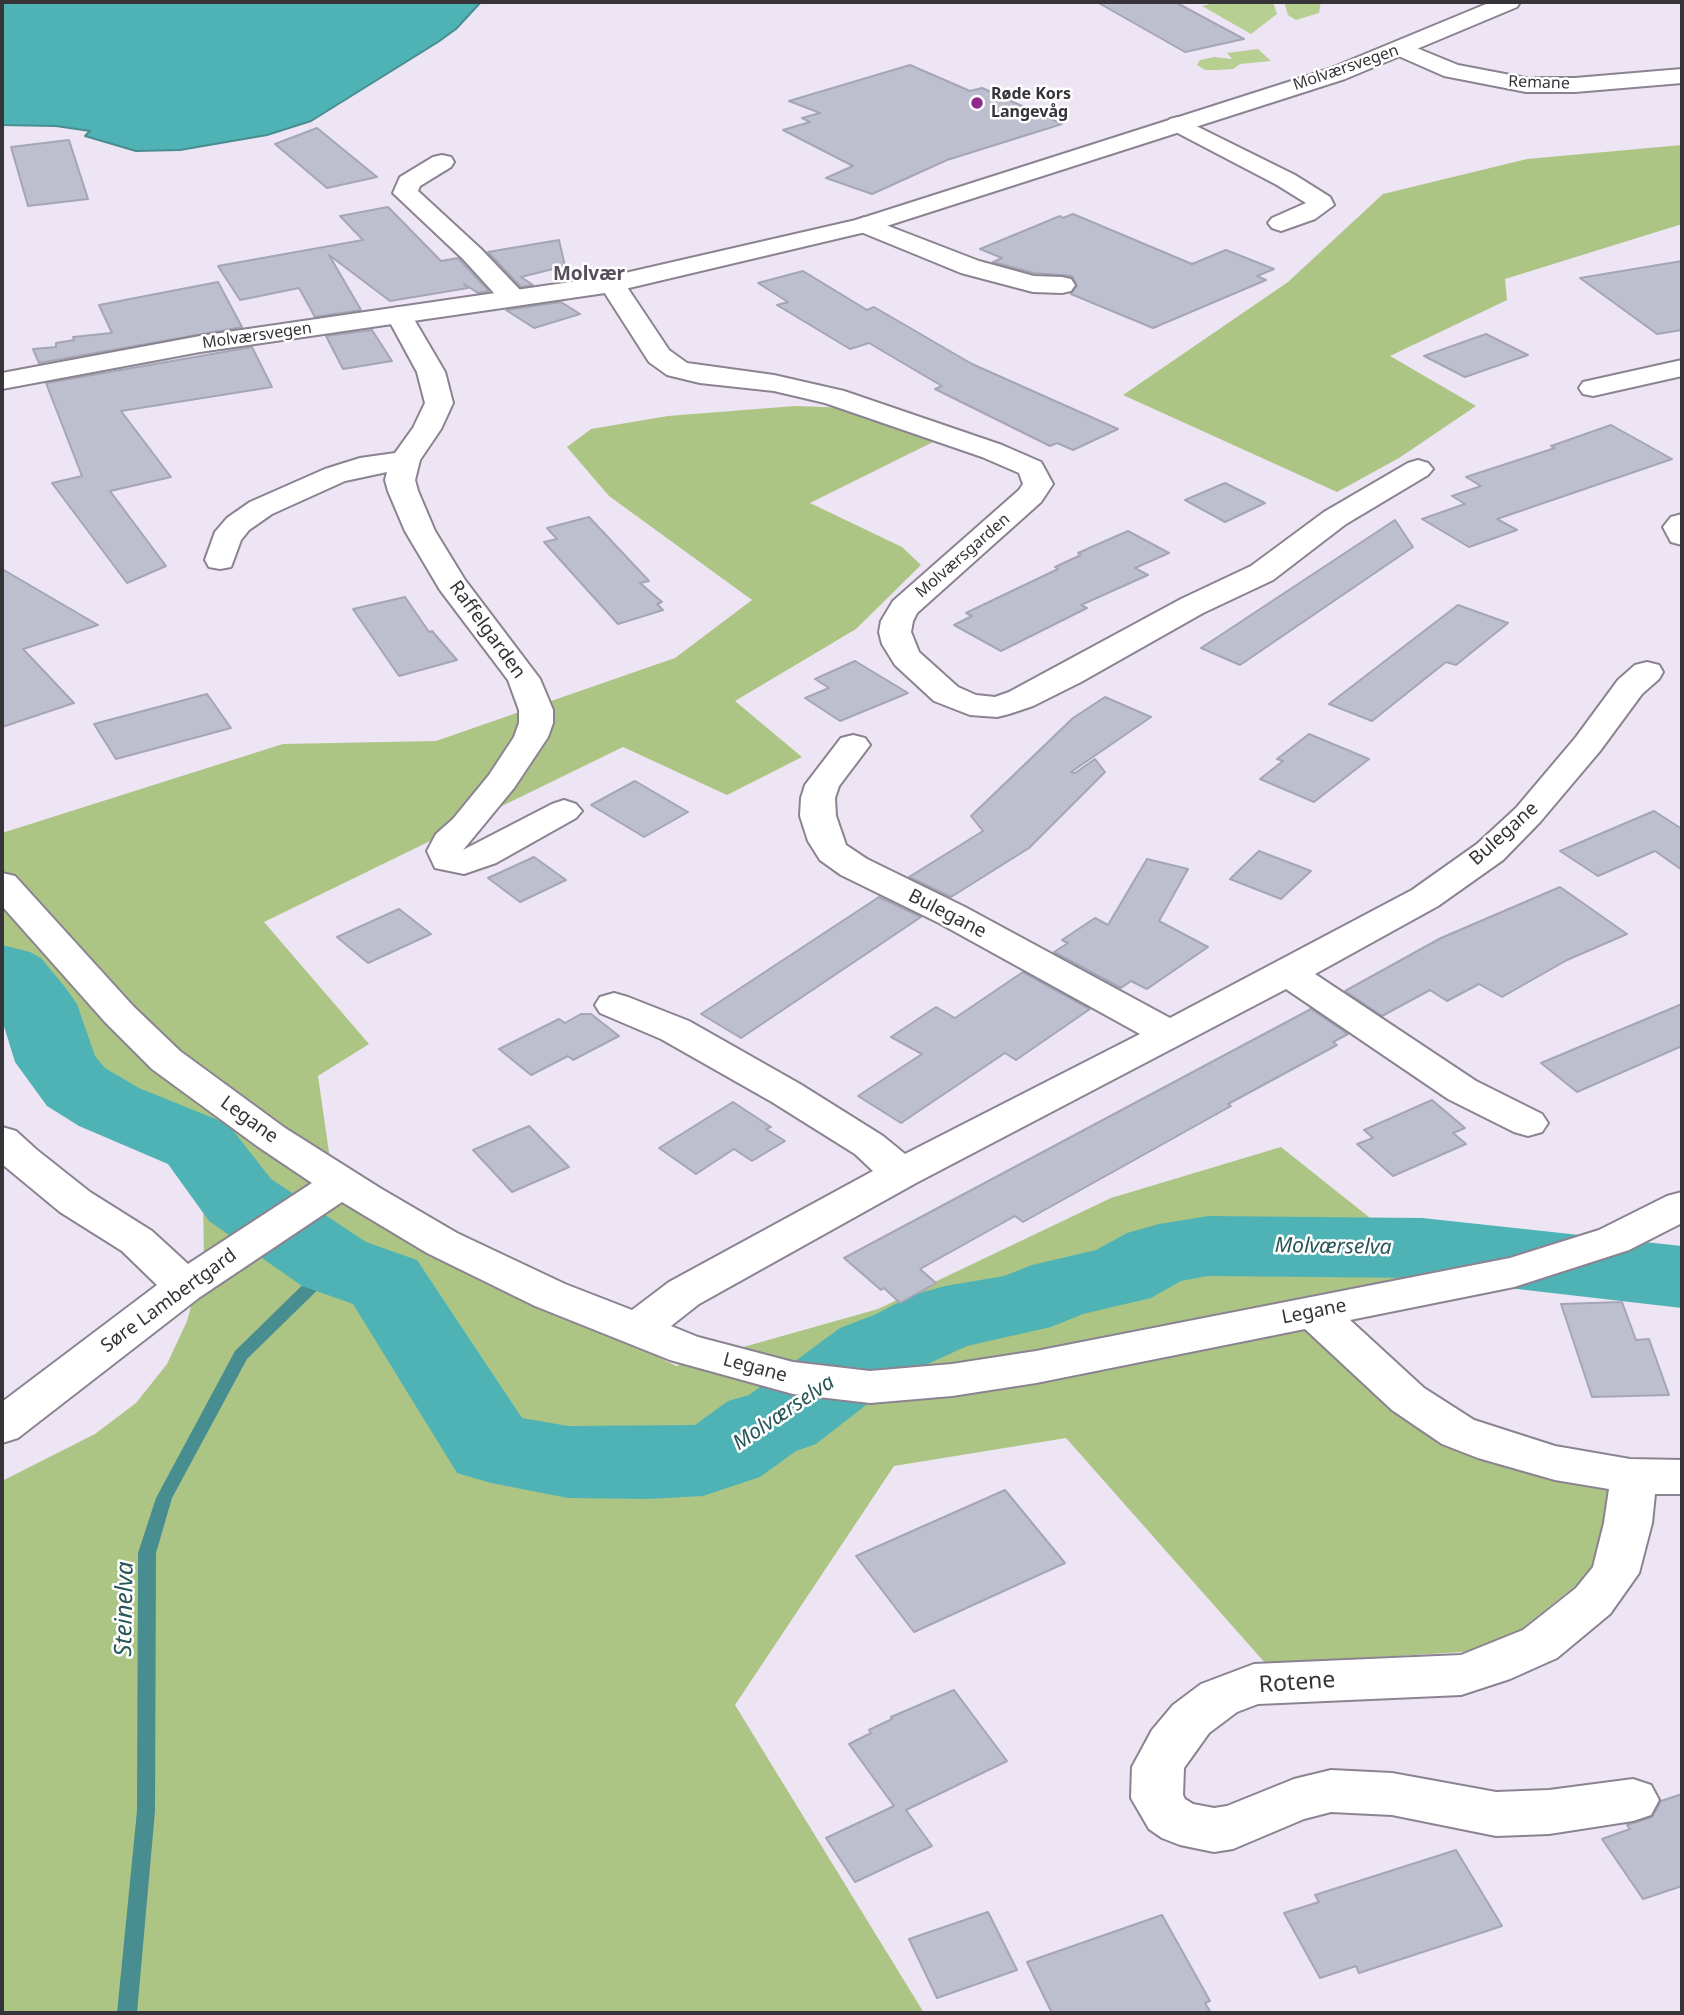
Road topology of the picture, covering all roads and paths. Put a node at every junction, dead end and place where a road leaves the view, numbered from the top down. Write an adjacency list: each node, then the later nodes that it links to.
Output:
1 (1509, 2): 2 (street, Molværsvegen)
2 (1402, 49): 3 (street, Remane); 4 (street, Molværsvegen)
3 (1682, 76)
4 (1178, 124): 6 (street); 7 (street, Molværsvegen)
5 (442, 162): 10 (street)
6 (1281, 223)
7 (865, 225): 8 (street, Molværsvegen); 9 (street)
8 (612, 284): 10 (street, Molværsvegen); 16 (street, Molværsgarden)
9 (1062, 285)
10 (513, 298): 11 (street, Molværsvegen)
11 (399, 315): 13 (street, Molværsvegen); 15 (street)
12 (1682, 368): 14 (street)
13 (2, 381)
14 (1593, 388)
15 (405, 460): 19 (street); 22 (street, Raffelgarden)
16 (1418, 468)
17 (1682, 523): 18 (street)
18 (1682, 536)
19 (220, 560)
20 (1647, 672): 24 (street, Bulegane)
21 (853, 745): 26 (street, Bulegane)
22 (564, 811)
23 (2, 884): 30 (street, Legane)
24 (1287, 973): 26 (street, Bulegane); 27 (street)
25 (614, 1004): 29 (street)
26 (1168, 1034): 29 (street, Bulegane)
27 (1528, 1123)
28 (8, 1157): 32 (street)
29 (901, 1173): 34 (street, Bulegane)
30 (342, 1183): 32 (street, Søre Lambertgard); 34 (street, Legane)
31 (1682, 1206): 33 (street, Legane)
32 (185, 1286): 35 (street, Søre Lambertgard)
33 (1314, 1312): 34 (street, Legane); 36 (street)
34 (637, 1329)
35 (2, 1426)
36 (1630, 1476): 37 (street); 38 (street, Rotene)
37 (1682, 1477)
38 (1633, 1800)

